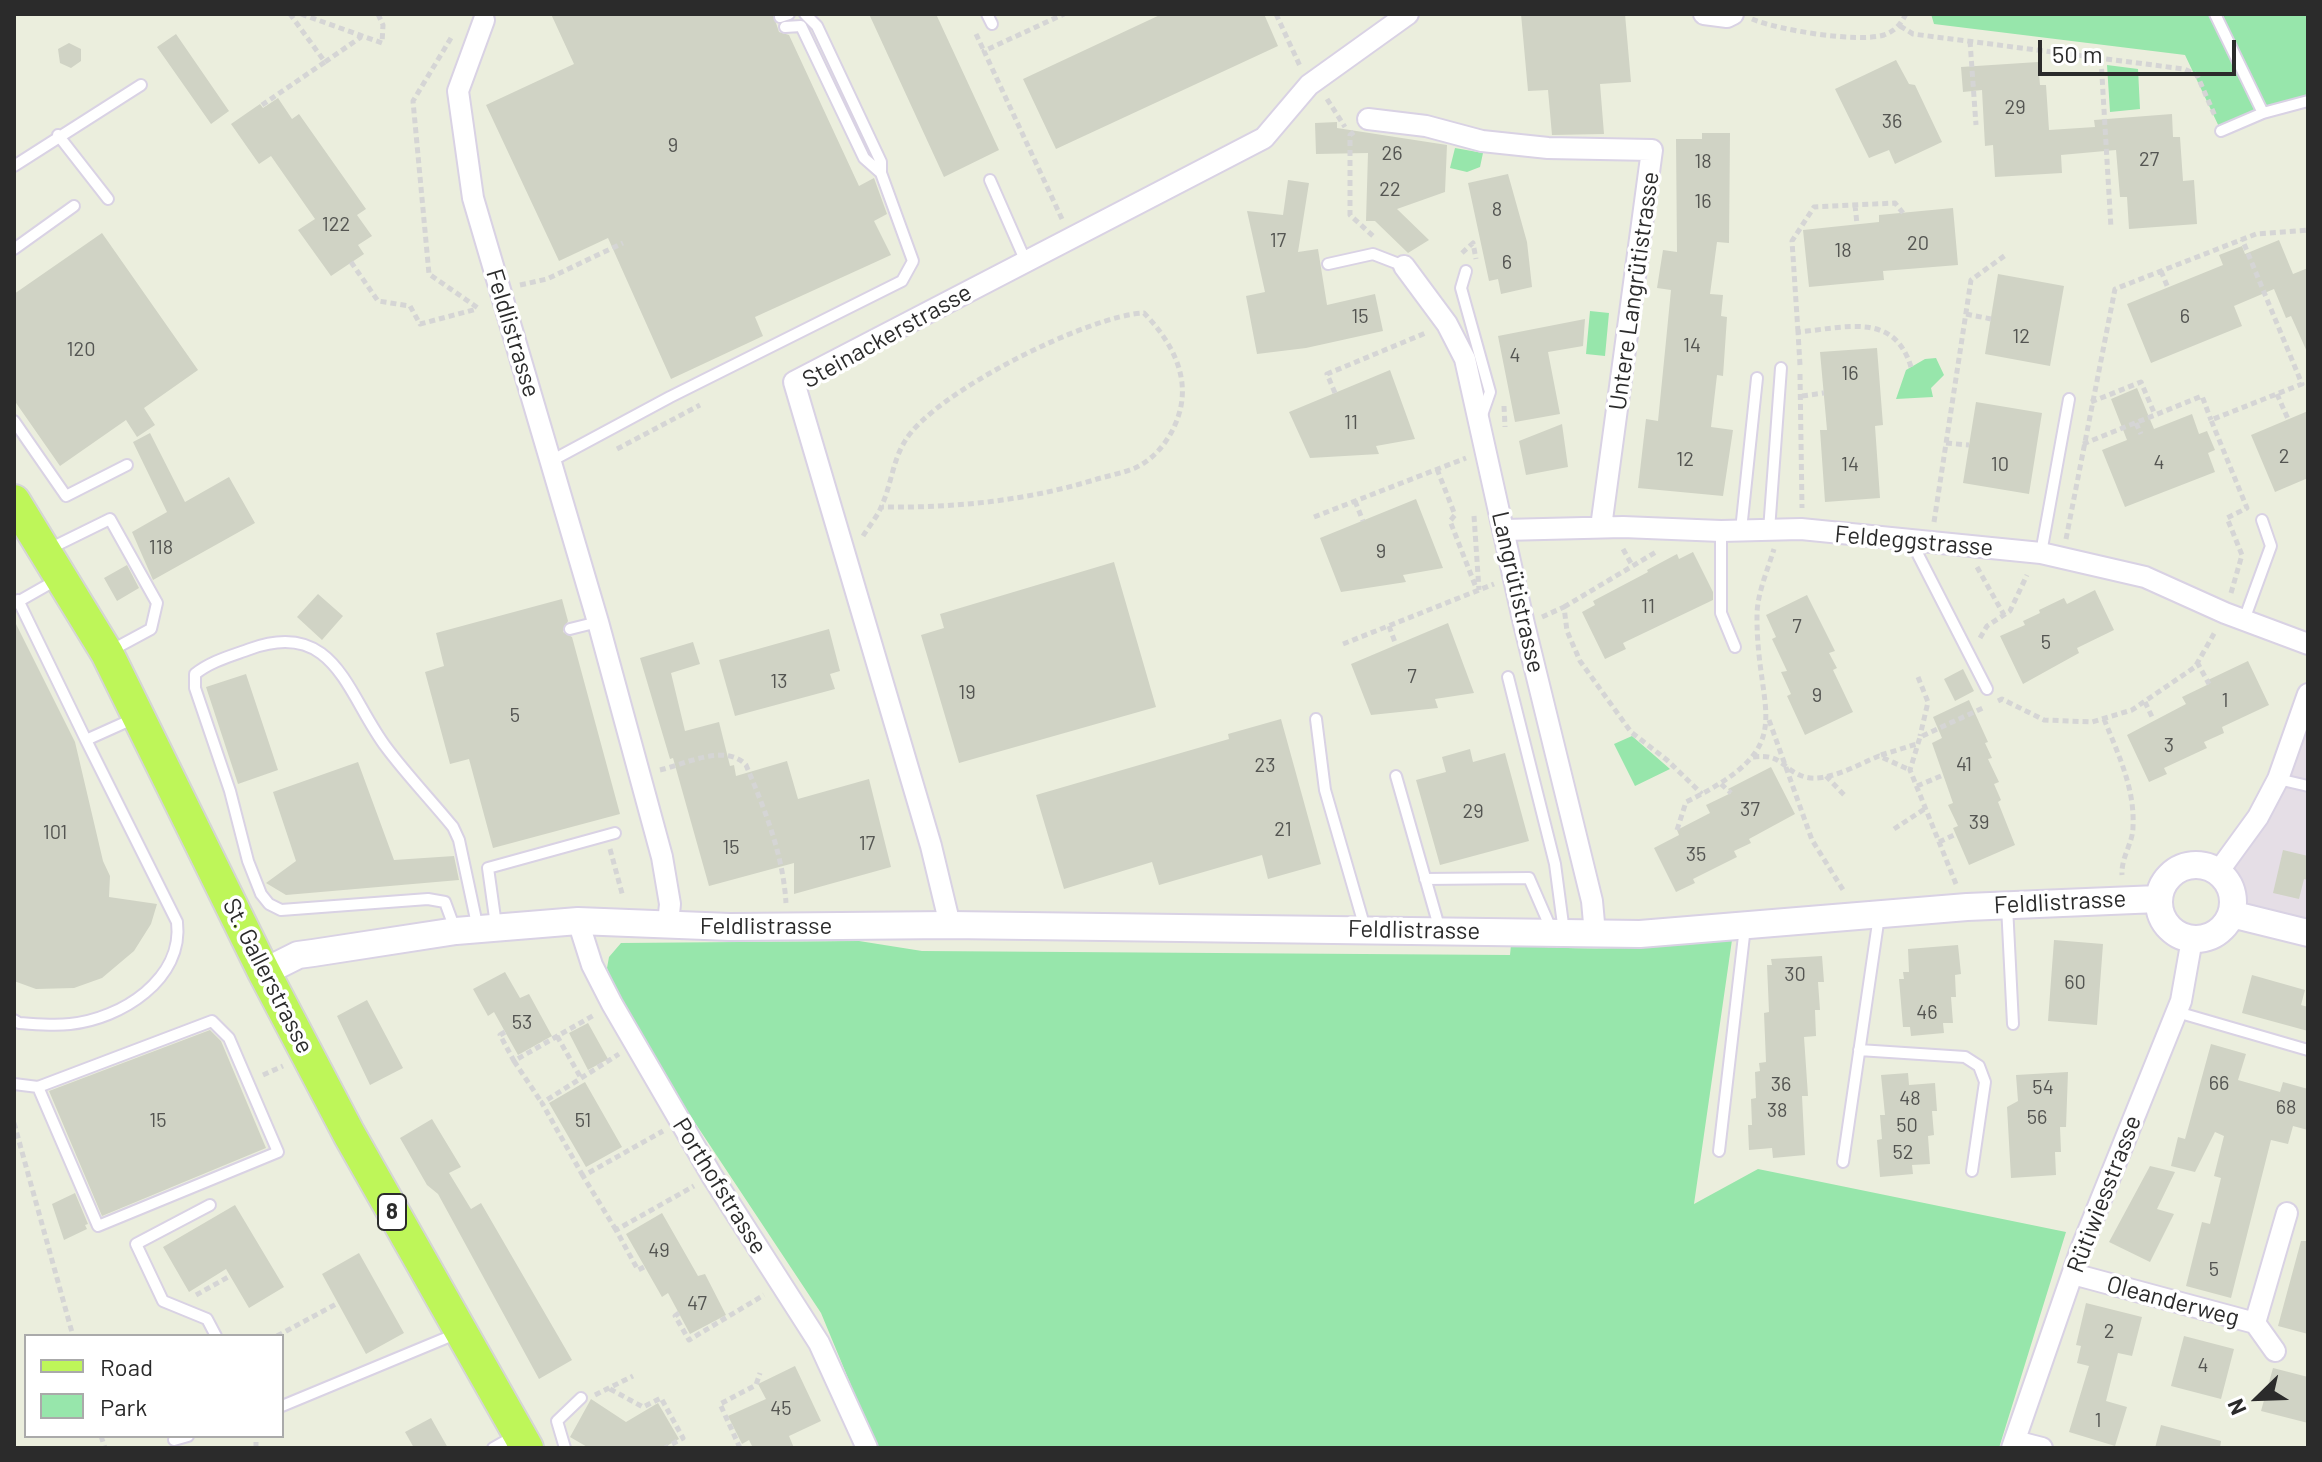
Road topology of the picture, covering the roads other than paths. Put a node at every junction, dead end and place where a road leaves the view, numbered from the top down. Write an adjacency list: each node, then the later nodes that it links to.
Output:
1 (805, 14): 15 (lane)
2 (1408, 14): 20 (street, Steinackerstrasse)
3 (1704, 14): 4 (street)
4 (1733, 14)
5 (2215, 14): 10 (lane)
6 (485, 17): 29 (street, Feldlistrasse)
7 (785, 19): 15 (lane)
8 (141, 85): 13 (lane)
9 (2308, 101): 10 (lane)
10 (2263, 113): 12 (lane)
11 (1368, 119): 33 (street, Untere Langrütistrasse)
12 (2221, 131)
13 (58, 135): 14 (lane); 17 (lane)
14 (14, 166)
15 (881, 173): 29 (lane)
16 (990, 180): 20 (lane)
17 (108, 199)
18 (74, 206): 19 (lane)
19 (14, 249)
20 (1026, 262): 65 (street, Steinackerstrasse)
21 (1328, 264): 22 (lane)
22 (1404, 266): 28 (street, Langrütistrasse)
23 (1466, 271): 28 (lane)
24 (1781, 368): 34 (lane)
25 (1757, 378): 36 (lane)
26 (2069, 399): 38 (lane)
27 (14, 421): 30 (lane)
28 (1479, 422): 35 (street, Langrütistrasse)
29 (551, 461): 42 (street, Feldlistrasse)
30 (127, 465)
31 (14, 501): 39 (main road, St. Gallerstrasse / 8)
32 (2262, 520): 41 (lane)
33 (1601, 527): 35 (street, Feldeggstrasse); 36 (street, Feldeggstrasse)
34 (1774, 529): 36 (street, Feldeggstrasse); 37 (street, Feldeggstrasse)
35 (1504, 530): 72 (street, Langrütistrasse)
36 (1731, 531): 45 (lane)
37 (1921, 542): 38 (street, Feldeggstrasse); 48 (lane)
38 (2041, 553): 41 (street, Feldeggstrasse)
39 (54, 563): 40 (lane); 46 (main road, St. Gallerstrasse / 8); 46 (lane)
40 (16, 602): 52 (lane)
41 (2234, 617): 44 (street, Feldeggstrasse)
42 (598, 622): 43 (lane); 64 (street, Feldlistrasse)
43 (570, 629)
44 (2308, 644)
45 (1735, 647)
46 (107, 653): 50 (main road, St. Gallerstrasse / 8)
47 (1508, 677): 71 (lane)
48 (1992, 687)
49 (2307, 702): 54 (street)
50 (138, 716): 52 (lane); 74 (main road, St. Gallerstrasse / 8)
51 (1316, 719): 68 (lane)
52 (86, 740): 76 (lane)
53 (1396, 776): 58 (lane)
54 (2278, 779): 55 (lane); 57 (street)
55 (2308, 786)
56 (610, 835): 67 (lane)
57 (2218, 872): 59 (street); 62 (street)
58 (1425, 879): 69 (lane); 71 (lane)
59 (2158, 899): 60 (street, Feldlistrasse); 73 (street)
60 (2007, 905): 61 (street, Feldlistrasse); 77 (lane)
61 (1879, 914): 66 (street, Feldlistrasse); 78 (lane)
62 (2231, 914): 70 (street); 73 (street)
63 (578, 921): 64 (street, Feldlistrasse); 67 (street, Feldlistrasse); 99 (street, Porthofstrasse)
64 (668, 924): 65 (street, Feldlistrasse)
65 (950, 925): 68 (street, Feldlistrasse)
66 (1745, 927): 72 (street, Feldlistrasse); 82 (lane)
67 (477, 929): 67 (lane); 74 (street, Feldlistrasse)
68 (1365, 930): 69 (street, Feldlistrasse)
69 (1440, 930): 71 (street, Feldlistrasse)
70 (2308, 933)
71 (1559, 934): 72 (street, Feldlistrasse)
72 (1595, 934)
73 (2192, 939): 75 (street, Rütiwiesstrasse)
74 (264, 972): 89 (main road, St. Gallerstrasse / 8)
75 (2177, 1012): 79 (lane); 87 (street, Rütiwiesstrasse)
76 (14, 1020)
77 (2013, 1024)
78 (1859, 1050): 83 (lane); 84 (lane)
79 (2308, 1050)
80 (14, 1084): 81 (lane)
81 (38, 1087): 81 (lane)
82 (1719, 1151)
83 (1843, 1162)
84 (1972, 1171)
85 (210, 1205): 90 (lane)
86 (2287, 1213): 88 (street, Oleanderweg)
87 (2073, 1274): 88 (street, Oleanderweg); 97 (street, Rütiwiesstrasse)
88 (2255, 1323): 91 (street)
89 (460, 1332): 93 (lane); 96 (main road, St. Gallerstrasse / 8)
90 (215, 1334)
91 (2275, 1351)
92 (581, 1398): 98 (lane)
93 (284, 1405)
94 (181, 1438): 95 (lane)
95 (174, 1440)
96 (513, 1443)
97 (2014, 1444): 100 (street)
98 (565, 1448)
99 (867, 1448)
100 (2042, 1448)

